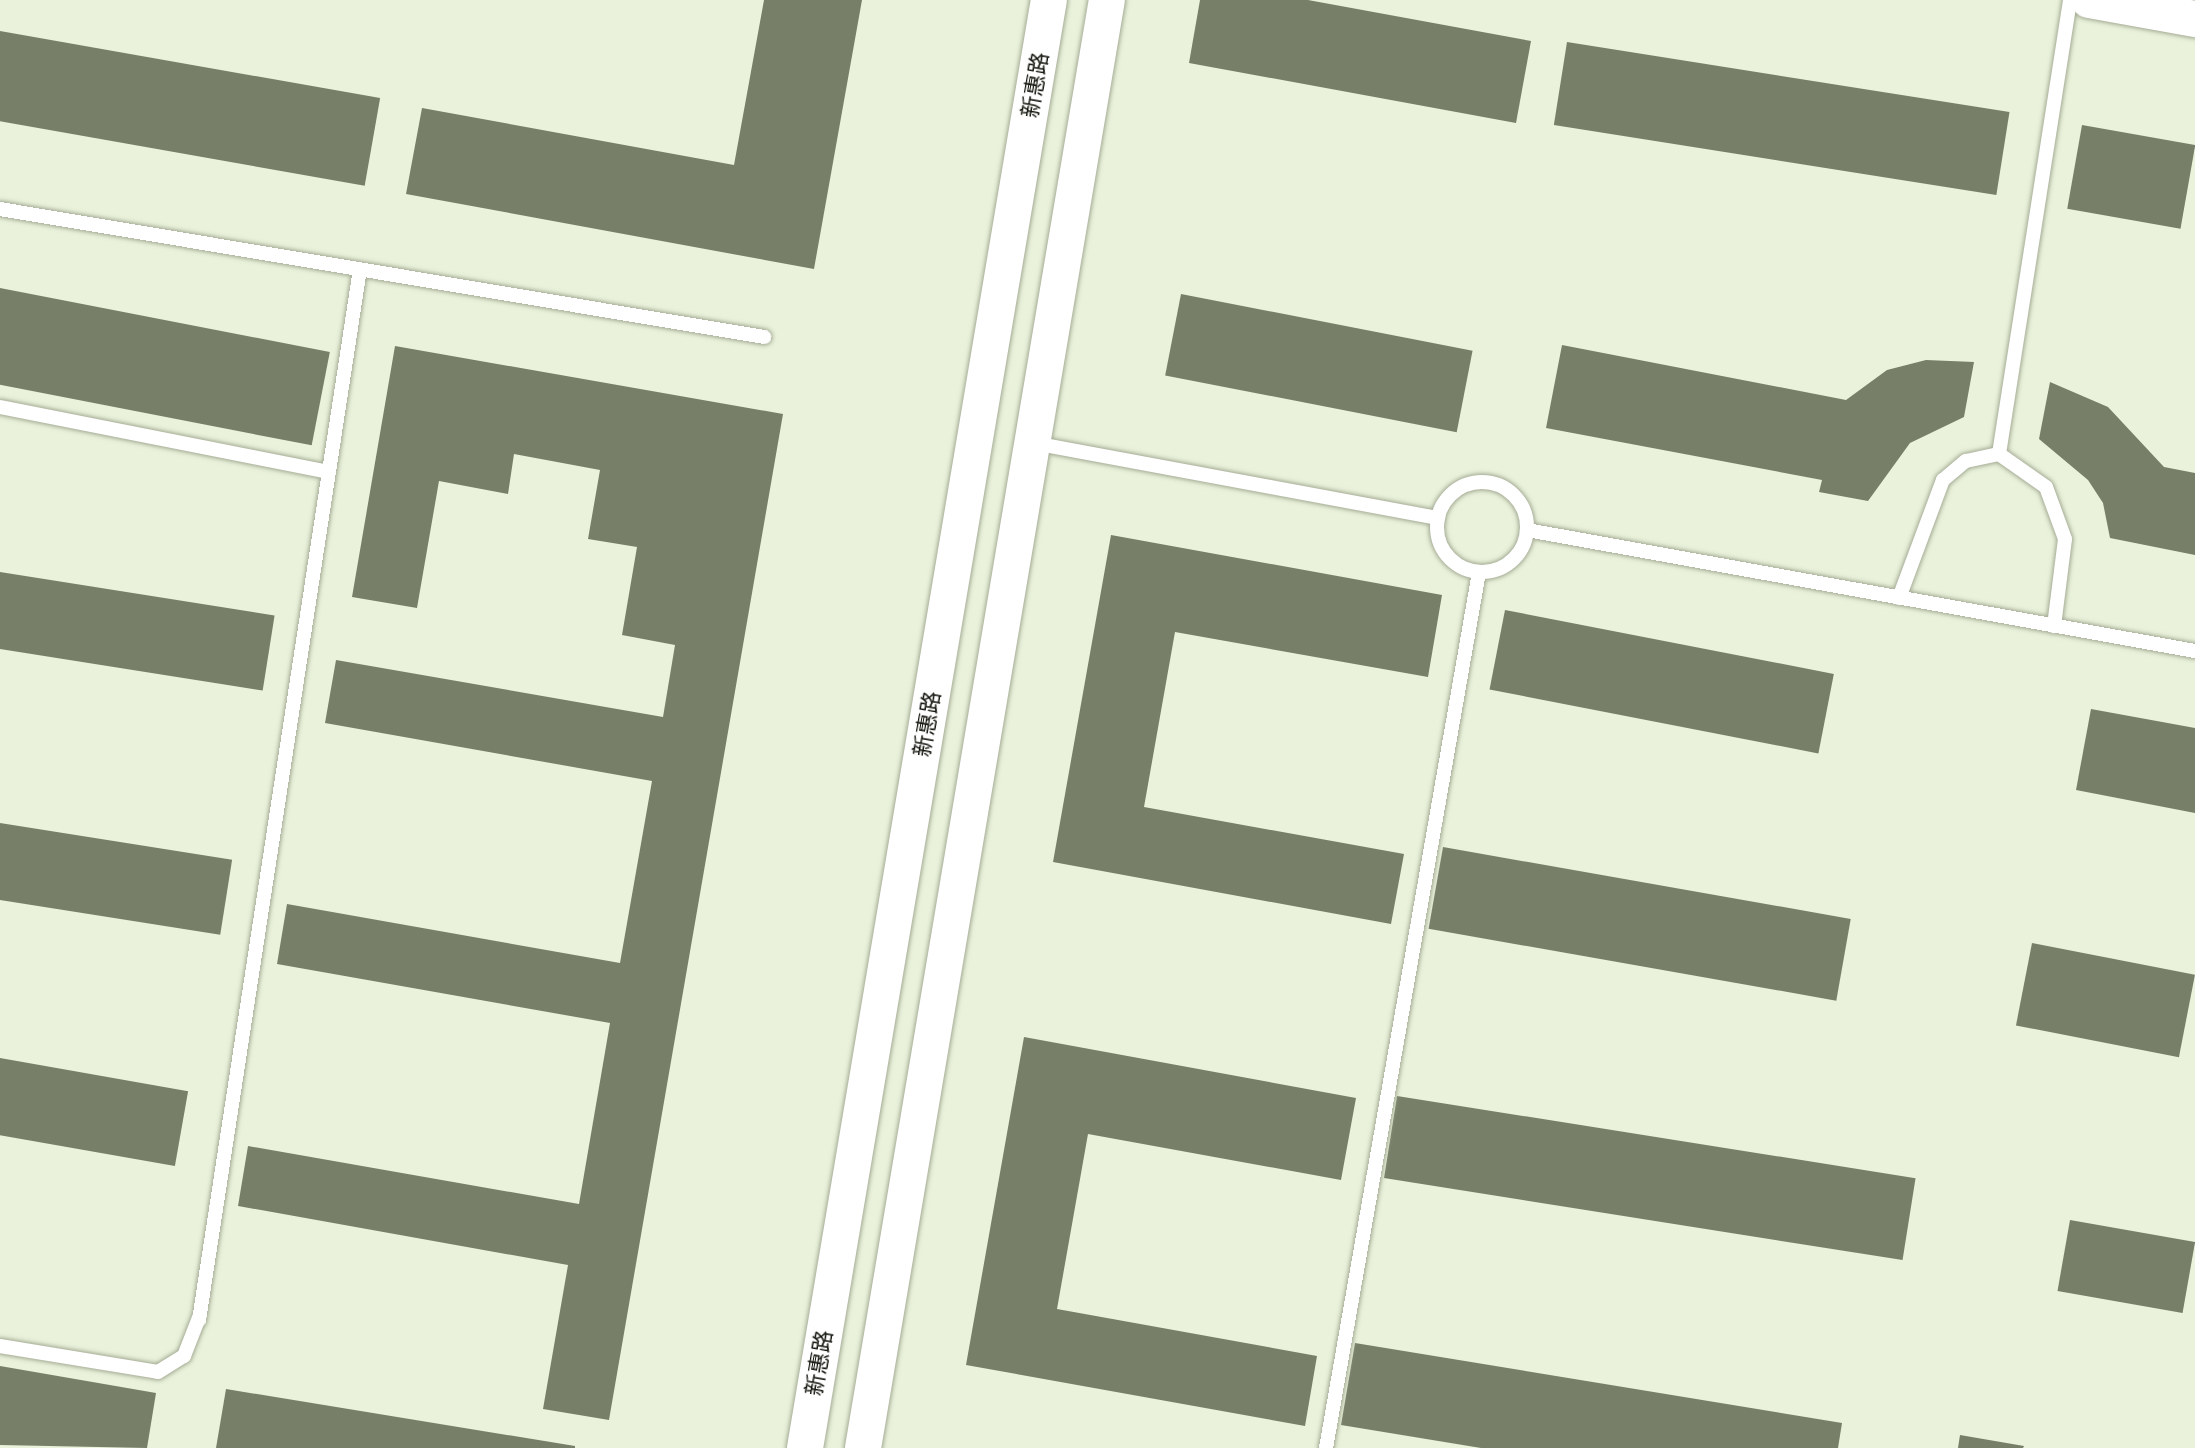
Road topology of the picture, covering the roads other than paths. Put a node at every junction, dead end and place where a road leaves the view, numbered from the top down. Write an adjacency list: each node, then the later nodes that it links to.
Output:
1 (1049, 0): 20 (street, 新惠路)
2 (1107, 0): 10 (street)
3 (2070, 0): 11 (lane)
4 (2089, 0): 5 (street)
5 (2195, 19)
6 (0, 209): 7 (lane)
7 (360, 269): 8 (lane); 12 (lane)
8 (764, 337)
9 (0, 407): 12 (lane)
10 (1033, 443): 13 (lane); 21 (street)
11 (1999, 454): 16 (lane); 17 (lane)
12 (328, 472): 19 (lane)
13 (1438, 518): 14 (lane); 15 (lane)
14 (1527, 530): 15 (lane); 16 (lane)
15 (1479, 572): 22 (lane)
16 (1899, 598): 17 (lane)
17 (2054, 626): 18 (lane)
18 (2195, 651)
19 (0, 1346)
20 (805, 1448)
21 (863, 1448)
22 (1326, 1448)

